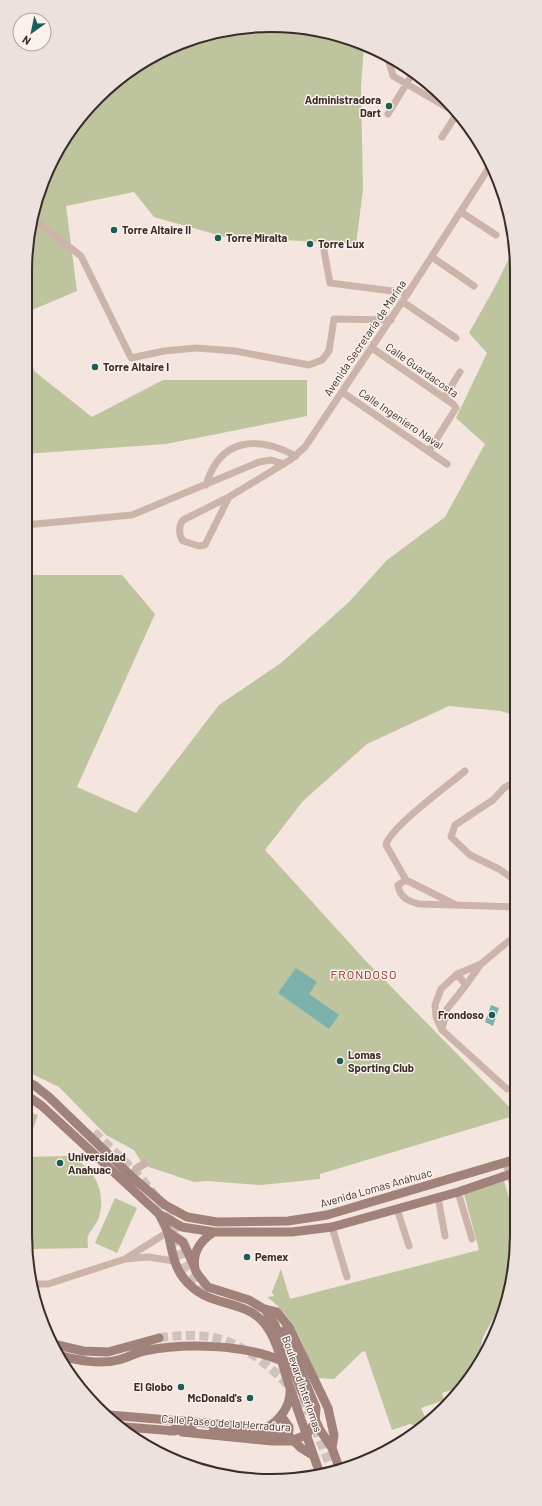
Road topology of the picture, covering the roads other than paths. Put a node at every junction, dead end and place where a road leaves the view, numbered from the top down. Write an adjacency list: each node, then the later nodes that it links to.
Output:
1 (389, 64): 3 (street)
2 (411, 77): 3 (street)
3 (406, 84): 4 (street); 5 (street)
4 (442, 104)
5 (388, 114)
6 (455, 118): 7 (street)
7 (442, 137)
8 (487, 170): 9 (street, Avenida Secretaría de Marina)
9 (461, 212): 11 (street); 13 (street, Avenida Secretaría de Marina)
10 (37, 222): 17 (street)
11 (496, 235)
12 (323, 245): 15 (street)
13 (432, 257): 14 (street); 15 (street, Avenida Secretaría de Marina)
14 (474, 286)
15 (408, 293): 16 (street, Avenida Secretaría de Marina)
16 (403, 302): 17 (street, Avenida Secretaría de Marina); 18 (street)
17 (391, 320): 19 (street, Avenida Secretaría de Marina)
18 (456, 338)
19 (372, 348): 21 (street, Avenida Secretaría de Marina); 22 (street, Calle Guardacosta)
20 (460, 372): 22 (street)
21 (342, 392): 23 (street, Calle Ingeniero Naval); 24 (street, Avenida Secretaría de Marina)
22 (444, 398): 23 (street, Calle Guardacosta)
23 (428, 451): 26 (street, Calle Ingeniero Naval)
24 (296, 456): 25 (street, Avenida Secretaría de Marina); 27 (street)
25 (284, 464): 27 (street); 28 (street, Avenida Secretaría de Marina)
26 (446, 464)
27 (206, 485): 29 (street)
28 (229, 497): 28 (street, Avenida Secretaría de Marina)
29 (32, 525)
30 (465, 771): 33 (street)
31 (510, 785): 32 (street)
32 (510, 877)
33 (406, 880): 34 (street); 34 (street)
34 (454, 904): 35 (street)
35 (510, 907)
36 (510, 940): 37 (street)
37 (481, 964): 38 (street); 39 (street)
38 (457, 974): 39 (street); 40 (street)
39 (466, 985): 41 (street)
40 (435, 1005): 41 (street); 42 (street)
41 (447, 1009): 42 (street)
42 (442, 1030): 44 (street)
43 (34, 1085): 46 (main road); 50 (main road, Avenida Lomas Anáhuac)
44 (510, 1089)
45 (32, 1099): 54 (main road)
46 (94, 1132)
47 (510, 1162): 50 (main road, Avenida Lomas Anáhuac)
48 (144, 1164): 50 (street)
49 (510, 1174): 51 (main road)
50 (132, 1177)
51 (458, 1192): 52 (main road); 59 (street)
52 (438, 1197): 53 (main road); 58 (street)
53 (397, 1208): 55 (main road); 60 (street)
54 (159, 1214): 56 (main road, Boulevard Interlomas); 57 (main road)
55 (332, 1227): 57 (main road); 64 (street)
56 (168, 1232): 61 (street); 62 (main road, Boulevard Interlomas); 63 (main road)
57 (214, 1232): 63 (main road)
58 (445, 1236)
59 (472, 1239)
60 (409, 1246)
61 (125, 1259): 62 (street); 65 (street)
62 (174, 1261): 71 (main road, Boulevard Interlomas)
63 (195, 1269): 66 (main road, Boulevard Interlomas)
64 (347, 1277)
65 (37, 1284)
66 (265, 1309): 67 (main road, Boulevard Interlomas); 78 (main road, Boulevard Interlomas); 78 (main road, Boulevard Interlomas)
67 (284, 1331): 76 (main road, Calle Paseo de la Herradura, bridge)
68 (160, 1338): 69 (main road)
69 (59, 1345)
70 (66, 1357): 71 (main road)
71 (282, 1361): 72 (main road, Boulevard Interlomas)
72 (290, 1386): 74 (main road, Calle Paseo de la Herradura); 79 (main road, Boulevard Interlomas)
73 (113, 1415): 74 (main road, Calle Paseo de la Herradura)
74 (281, 1416): 77 (main road)
75 (129, 1427): 76 (main road, Calle Paseo de la Herradura)
76 (170, 1431): 77 (main road)
77 (287, 1434): 79 (main road)
78 (332, 1448): 80 (main road, Boulevard Interlomas)
79 (314, 1456): 81 (main road, Boulevard Interlomas)
80 (338, 1464)
81 (318, 1469)

